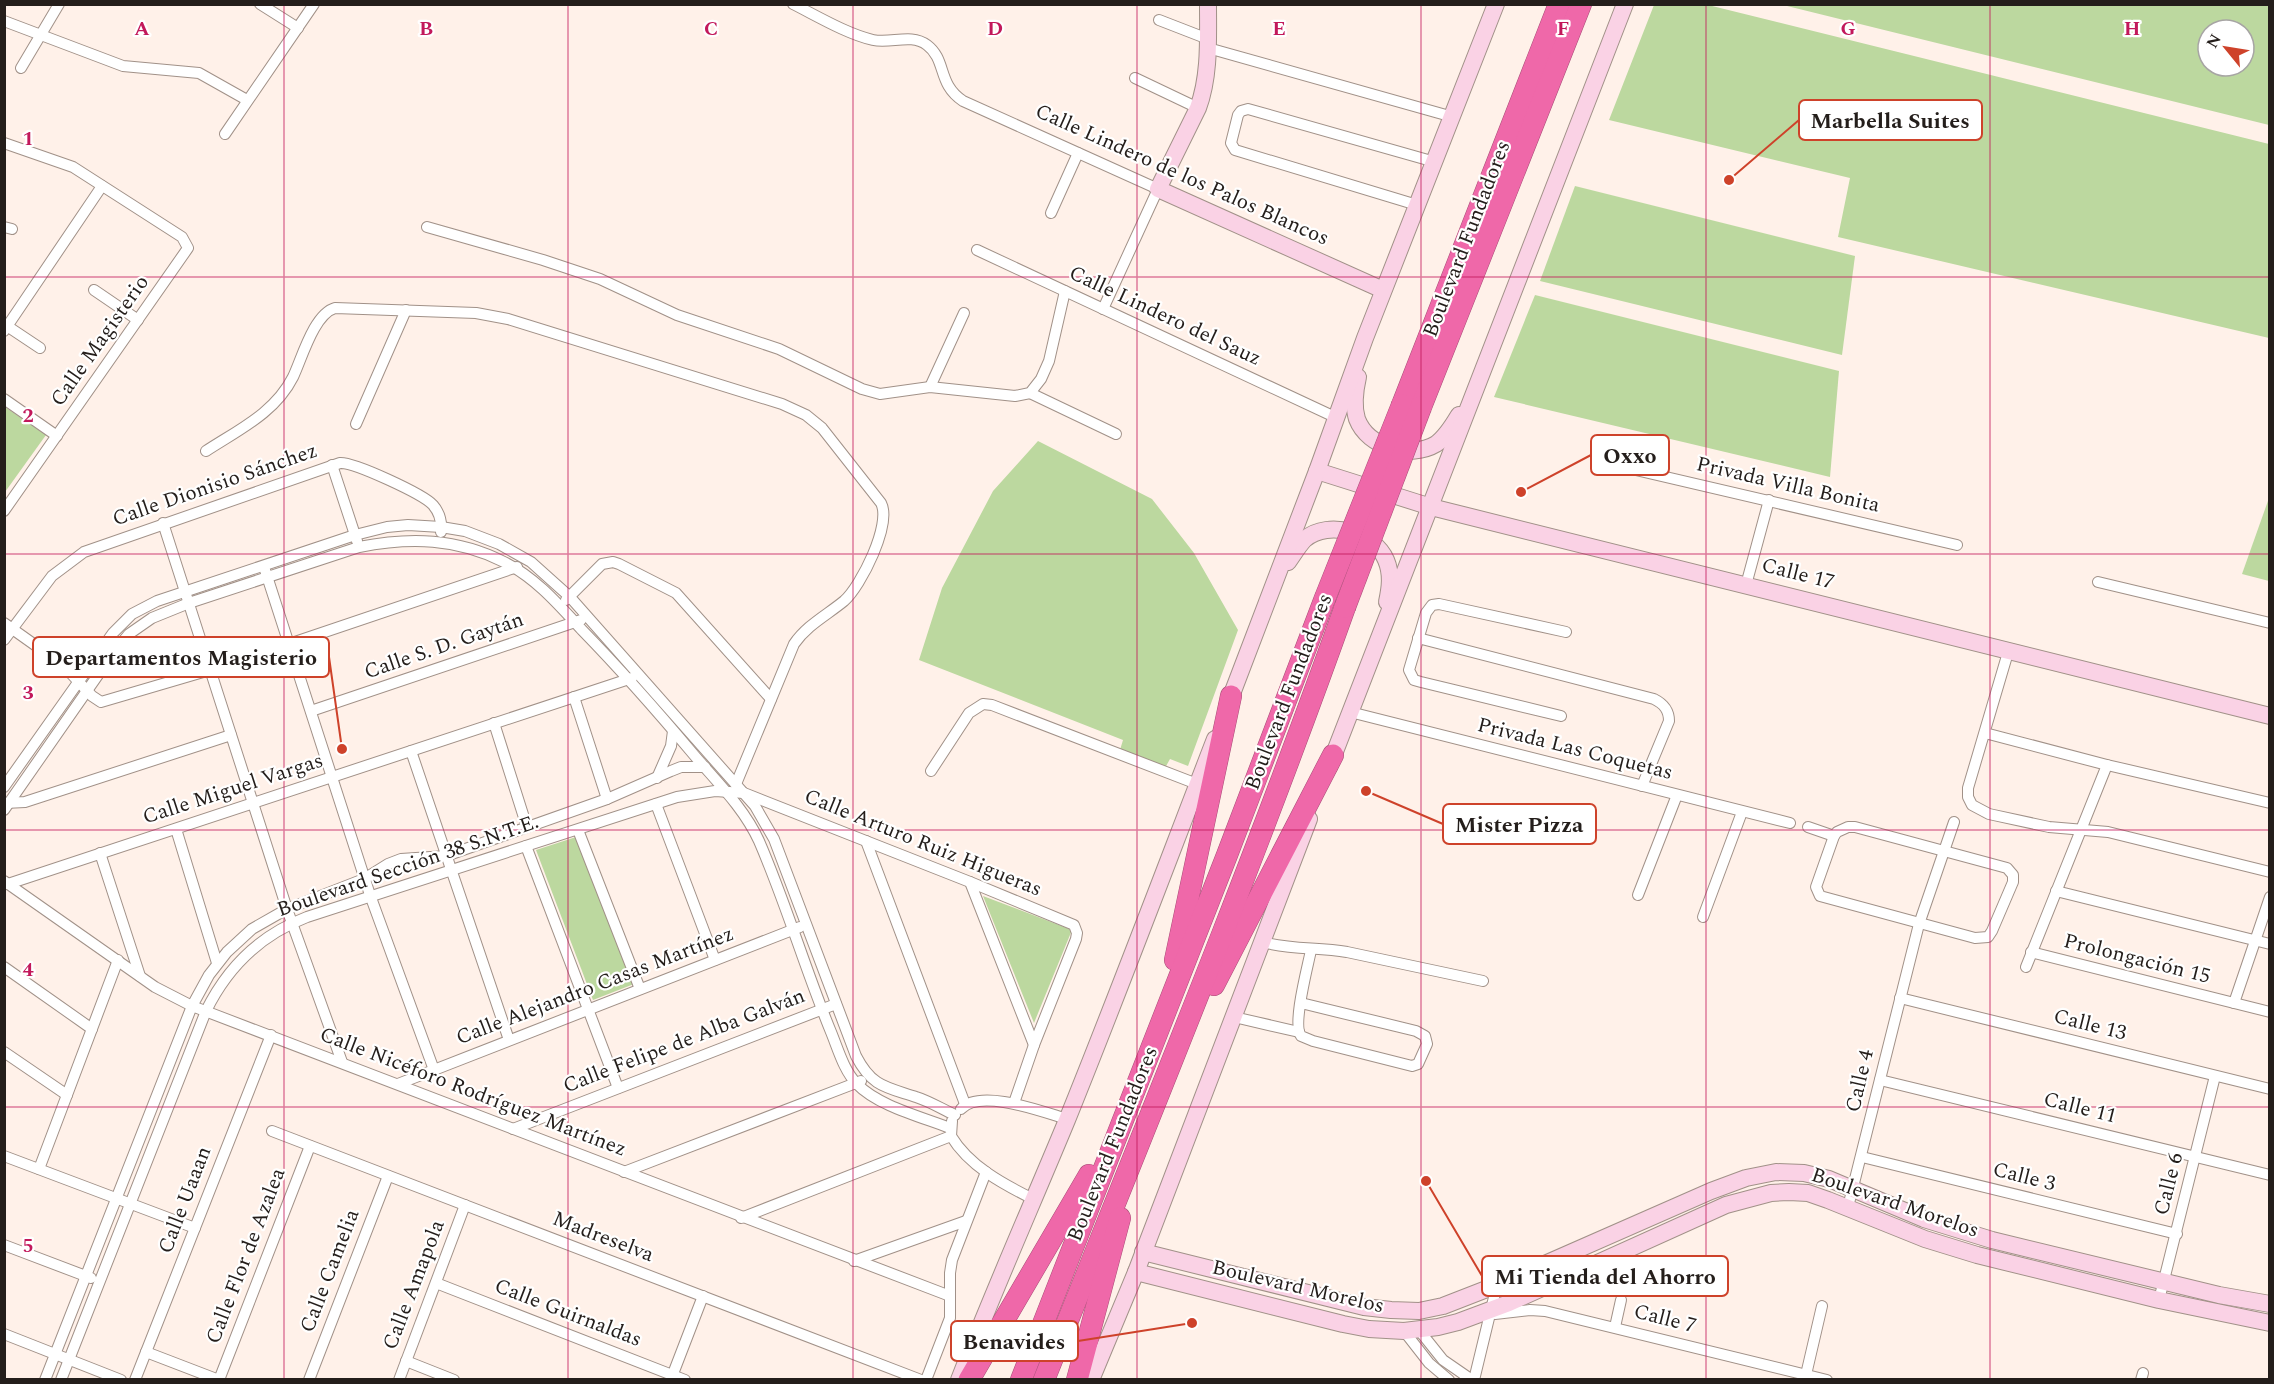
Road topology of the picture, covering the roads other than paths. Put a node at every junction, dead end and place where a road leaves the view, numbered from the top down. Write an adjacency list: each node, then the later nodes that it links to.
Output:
1 (59, 4): 13 (street)
2 (260, 4): 12 (street)
3 (314, 4): 12 (street)
4 (793, 4): 22 (street, Calle Lindero de los Palos Blancos)
5 (1208, 4): 14 (street)
6 (1496, 4): 19 (street)
7 (1559, 4): 44 (highway, Boulevard Fundadores)
8 (1581, 4): 44 (highway, Boulevard Fundadores)
9 (1625, 4): 40 (street)
10 (1159, 20): 14 (street)
11 (4, 21): 13 (street)
12 (298, 28): 17 (street)
13 (42, 35): 15 (street); 17 (street)
14 (1208, 43): 18 (street); 19 (street)
15 (21, 68)
16 (1135, 78): 18 (street)
17 (247, 100): 20 (street)
18 (1198, 108): 25 (street)
19 (1453, 117): 23 (street)
20 (225, 134)
21 (4, 143): 24 (street)
22 (1077, 153): 25 (street, Calle Lindero de los Palos Blancos); 27 (street)
23 (1435, 162): 26 (street); 26 (street)
24 (102, 186): 36 (street, Calle Magisterio); 37 (street)
25 (1158, 189): 31 (street, Calle Lindero de los Palos Blancos); 34 (street)
26 (1417, 205): 31 (street)
27 (1051, 213)
28 (427, 227): 41 (street)
29 (977, 250): 32 (street, Calle Lindero del Sauz)
30 (94, 290): 36 (street)
31 (1383, 290): 38 (street)
32 (1065, 291): 34 (street, Calle Lindero del Sauz); 42 (street)
33 (406, 309): 46 (street); 49 (street); 90 (street)
34 (1102, 309): 45 (street, Calle Lindero del Sauz)
35 (964, 313): 41 (street)
36 (138, 321): 48 (street, Calle Magisterio)
37 (6, 329): 39 (street)
38 (1365, 338): 40 (street); 45 (street)
39 (40, 348)
40 (1484, 368): 54 (street)
41 (930, 387): 42 (street)
42 (1030, 393): 47 (street)
43 (4, 399): 48 (street)
44 (1412, 406): 171 (highway, Boulevard Fundadores, bridge); 177 (highway, Boulevard Fundadores, bridge)
45 (1336, 418): 52 (street)
46 (356, 424)
47 (1116, 434)
48 (57, 436): 55 (street, Calle Magisterio)
49 (206, 451)
50 (1610, 464): 53 (street, Privada Villa Bonita)
51 (332, 465): 56 (street, Calle Dionisio Sánchez); 57 (street, Calle Dionisio Sánchez); 58 (street)
52 (1317, 471): 54 (street, Calle 17); 68 (street)
53 (1769, 500): 60 (street, Privada Villa Bonita); 67 (street)
54 (1431, 507): 67 (street, Calle 17); 79 (street)
55 (4, 511)
56 (163, 523): 69 (street); 76 (street, Calle Dionisio Sánchez)
57 (441, 527): 58 (street); 59 (street); 62 (street)
58 (355, 535): 61 (street); 63 (street)
59 (440, 541): 61 (street); 64 (street)
60 (1957, 545)
61 (359, 547): 65 (street)
62 (531, 562): 64 (street); 70 (street)
63 (263, 564): 65 (street); 69 (street)
64 (515, 568): 72 (street); 81 (street)
65 (268, 577): 71 (street); 81 (street)
66 (2098, 582): 75 (street)
67 (1746, 585): 82 (street, Calle 17)
68 (1273, 586): 79 (street); 88 (street)
69 (184, 590): 71 (street); 86 (street)
70 (570, 597): 72 (street); 73 (street); 90 (street)
71 (189, 603): 83 (street); 87 (street)
72 (560, 606): 74 (street)
73 (589, 618): 74 (street, Calle S. D. Gaytán); 84 (street)
74 (575, 622): 85 (street); 91 (street, Calle S. D. Gaytán)
75 (2270, 623)
76 (9, 626): 80 (street, Calle Dionisio Sánchez); 86 (street)
77 (1566, 632): 78 (street)
78 (1418, 638): 92 (street); 109 (street)
79 (1380, 639): 94 (street)
80 (4, 640)
81 (290, 644): 91 (street)
82 (2009, 649): 93 (street, Calle 17); 97 (street)
83 (210, 670): 87 (street); 98 (street)
84 (640, 675): 85 (street, Calle Miguel Vargas); 104 (street)
85 (627, 679): 89 (street, Calle Miguel Vargas); 96 (street)
86 (78, 680): 87 (street); 110 (street)
87 (87, 689): 118 (street)
88 (1231, 696): 108 (street); 171 (highway)
89 (574, 697): 95 (street, Calle Miguel Vargas); 114 (street)
90 (771, 699): 107 (street)
91 (311, 711): 105 (street)
92 (1561, 716)
93 (2270, 716)
94 (1348, 718): 100 (street); 109 (street, Privada Las Coquetas)
95 (494, 723): 99 (street, Calle Miguel Vargas); 122 (street)
96 (673, 731): 102 (street); 106 (street)
97 (1985, 733): 101 (street); 125 (street)
98 (231, 735): 115 (street); 118 (street)
99 (411, 751): 105 (street, Calle Miguel Vargas); 132 (street)
100 (1335, 751): 149 (street); 177 (highway)
101 (2107, 765): 116 (street); 125 (street)
102 (703, 766): 104 (street, Boulevard Sección 38 S.N.T.E.); 106 (street, Boulevard Sección 38 S.N.T.E.); 111 (street)
103 (931, 771): 108 (street)
104 (726, 772): 107 (street)
105 (333, 777): 115 (street, Calle Miguel Vargas); 135 (street)
106 (656, 779): 114 (street, Boulevard Sección 38 S.N.T.E.)
107 (736, 784): 112 (street)
108 (1197, 784): 192 (street)
109 (1642, 786): 113 (street, Privada Las Coquetas)
110 (4, 787)
111 (725, 791): 112 (street, Boulevard Sección 38 S.N.T.E.); 117 (street, Boulevard Sección 38 S.N.T.E.); 147 (street)
112 (744, 794): 128 (street, Calle Arturo Ruiz Higueras); 146 (street)
113 (1677, 795): 119 (street, Privada Las Coquetas); 140 (street)
114 (606, 799): 122 (street, Boulevard Sección 38 S.N.T.E.)
115 (253, 803): 124 (street, Calle Miguel Vargas); 142 (street)
116 (2270, 803)
117 (656, 804): 126 (street, Boulevard Sección 38 S.N.T.E.); 154 (street)
118 (6, 805)
119 (1742, 812): 121 (street, Privada Las Coquetas); 143 (street)
120 (1954, 822): 130 (street, Calle 4)
121 (1790, 823)
122 (527, 827): 132 (street, Boulevard Sección 38 S.N.T.E.)
123 (1808, 827): 127 (street)
124 (176, 829): 131 (street, Calle Miguel Vargas); 155 (street)
125 (2081, 829): 134 (street); 138 (street)
126 (578, 830): 129 (street, Boulevard Sección 38 S.N.T.E.); 160 (street)
127 (1834, 836): 130 (street); 145 (street)
128 (866, 841): 136 (street, Calle Arturo Ruiz Higueras); 189 (street)
129 (526, 846): 133 (street, Boulevard Sección 38 S.N.T.E.); 167 (street)
130 (1945, 850): 145 (street, Calle 4); 145 (street)
131 (100, 854): 137 (street, Calle Miguel Vargas); 158 (street)
132 (446, 856): 133 (street); 135 (street, Boulevard Sección 38 S.N.T.E.)
133 (451, 870): 139 (street, Boulevard Sección 38 S.N.T.E.); 175 (street)
134 (2270, 873)
135 (364, 879): 139 (street); 142 (street, Boulevard Sección 38 S.N.T.E.)
136 (970, 882): 176 (street); 176 (street, Calle Arturo Ruiz Higueras)
137 (6, 883): 153 (street, Calle Nicéforo Rodríguez Martínez)
138 (2056, 891): 148 (street); 152 (street)
139 (370, 895): 144 (street, Boulevard Sección 38 S.N.T.E.); 180 (street)
140 (1638, 895)
141 (2270, 897): 148 (street)
142 (287, 909): 144 (street); 155 (street, Boulevard Sección 38 S.N.T.E.)
143 (1703, 917)
144 (292, 922): 168 (street, Boulevard Sección 38 S.N.T.E.); 179 (street)
145 (1919, 924): 161 (street, Calle 4)
146 (807, 925): 147 (street, Calle Alejandro Casas Martínez); 164 (street)
147 (794, 930): 154 (street, Calle Alejandro Casas Martínez); 166 (street)
148 (2254, 940): 150 (street); 163 (street)
149 (1262, 942): 151 (street); 170 (street)
150 (2270, 944)
151 (1311, 950): 159 (street); 162 (street)
152 (2031, 952): 157 (street); 163 (street, Prolongación 15)
153 (118, 960): 158 (street, Calle Nicéforo Rodríguez Martínez); 172 (street)
154 (715, 960): 160 (street, Calle Alejandro Casas Martínez)
155 (218, 963): 165 (street, Boulevard Sección 38 S.N.T.E.)
156 (4, 967): 172 (street)
157 (2026, 967)
158 (140, 976): 165 (street, Calle Nicéforo Rodríguez Martínez)
159 (1483, 981)
160 (640, 989): 167 (street, Calle Alejandro Casas Martínez)
161 (1900, 998): 181 (street, Calle 13); 183 (street, Calle 4)
162 (1301, 1003): 173 (street); 173 (street)
163 (2234, 1003): 169 (street, Prolongación 15)
164 (836, 1004): 166 (street, Calle Felipe de Alba Galván); 182 (street)
165 (192, 1006): 168 (street, Calle Nicéforo Rodríguez Martínez); 208 (street, Boulevard Sección 38 S.N.T.E.)
166 (822, 1009): 184 (street); 186 (street, Calle Felipe de Alba Galván)
167 (588, 1010): 175 (street, Calle Alejandro Casas Martínez); 186 (street)
168 (206, 1011): 174 (street, Calle Nicéforo Rodríguez Martínez); 210 (street, Boulevard Sección 38 S.N.T.E.)
169 (2270, 1012)
170 (1234, 1017): 173 (street); 218 (street)
171 (1163, 1018): 193 (highway, Boulevard Fundadores)
172 (92, 1029): 188 (street)
173 (1299, 1032)
174 (271, 1035): 179 (street, Calle Nicéforo Rodríguez Martínez); 215 (street, Calle Uaaan)
175 (509, 1040): 180 (street, Calle Alejandro Casas Martínez)
176 (1034, 1045): 190 (street)
177 (1176, 1051): 201 (highway, Boulevard Fundadores)
178 (4, 1052): 188 (street)
179 (342, 1062): 185 (street, Calle Nicéforo Rodríguez Martínez)
180 (434, 1070): 185 (street, Calle Alejandro Casas Martínez)
181 (2215, 1076): 187 (street, Calle 13); 199 (street, Calle 6)
182 (870, 1078): 184 (street); 191 (street)
183 (1880, 1080): 199 (street, Calle 11); 200 (street, Calle 4)
184 (856, 1083): 196 (street); 203 (street)
185 (398, 1084): 194 (street, Calle Nicéforo Rodríguez Martínez)
186 (618, 1088): 194 (street, Calle Felipe de Alba Galván)
187 (2270, 1089)
188 (67, 1095): 202 (street)
189 (965, 1104): 190 (street); 191 (street)
190 (1014, 1104): 192 (street)
191 (955, 1115): 196 (street)
192 (1067, 1119): 209 (street)
193 (1120, 1123): 255 (highway); 256 (highway, Boulevard Fundadores)
194 (513, 1129): 203 (street, Calle Nicéforo Rodríguez Martínez)
195 (272, 1131): 197 (street, Madreselva)
196 (950, 1132): 204 (street); 213 (street)
197 (310, 1146): 206 (street, Madreselva); 247 (street, Calle Flor de Azalea)
198 (4, 1156): 202 (street)
199 (2196, 1157): 205 (street, Calle 11); 216 (street, Calle 6)
200 (1862, 1158): 207 (street, Calle 4); 216 (street, Calle 3)
201 (1131, 1164): 257 (highway, Boulevard Fundadores); 258 (highway)
202 (39, 1169): 208 (street)
203 (624, 1172): 213 (street, Calle Nicéforo Rodríguez Martínez)
204 (986, 1172): 209 (street); 214 (street)
205 (2270, 1175)
206 (388, 1176): 211 (street, Madreselva); 248 (street, Calle Camelia)
207 (1854, 1189): 212 (street, Calle 4); 223 (street, Boulevard Morelos); 225 (street, Boulevard Morelos)
208 (116, 1198): 210 (street); 221 (street, Boulevard Sección 38 S.N.T.E.)
209 (1033, 1199): 254 (street)
210 (129, 1204): 215 (street); 222 (street, Boulevard Sección 38 S.N.T.E.)
211 (465, 1205): 224 (street, Calle Amapola); 226 (street, Madreselva)
212 (1848, 1207): 229 (street, Boulevard Morelos); 232 (street, Boulevard Morelos)
213 (741, 1218): 219 (street, Calle Nicéforo Rodríguez Martínez)
214 (966, 1221): 219 (street); 227 (street)
215 (195, 1228): 237 (street, Calle Uaaan)
216 (2177, 1234): 223 (street, Calle 6)
217 (4, 1245): 221 (street)
218 (1143, 1252): 220 (street); 225 (street, Boulevard Morelos)
219 (854, 1260): 227 (street, Calle Nicéforo Rodríguez Martínez)
220 (1136, 1272): 235 (street, Boulevard Morelos); 259 (street)
221 (86, 1276): 222 (street); 238 (street, Boulevard Sección 38 S.N.T.E.)
222 (99, 1281): 239 (street, Boulevard Sección 38 S.N.T.E.)
223 (2164, 1281): 229 (street, Calle 6); 230 (street, Boulevard Morelos)
224 (436, 1282): 240 (street, Calle Amapola); 241 (street, Calle Guirnaldas)
225 (1497, 1286): 232 (street)
226 (703, 1296): 241 (street); 252 (street, Madreselva)
227 (950, 1296): 253 (street)
228 (1622, 1300): 234 (street)
229 (2159, 1300): 233 (street, Boulevard Morelos)
230 (2270, 1304)
231 (1822, 1306): 242 (street)
232 (1492, 1311): 234 (street, Calle 7); 235 (street, Boulevard Morelos); 261 (street)
233 (2270, 1323)
234 (1615, 1327): 242 (street, Calle 7)
235 (1411, 1331): 260 (street); 261 (street)
236 (4, 1334): 238 (street)
237 (146, 1352): 246 (street, Calle Uaaan); 247 (street)
238 (55, 1354): 239 (street); 243 (street, Boulevard Sección 38 S.N.T.E.)
239 (69, 1359): 244 (street, Boulevard Sección 38 S.N.T.E.); 245 (street)
240 (406, 1361): 249 (street, Calle Amapola); 250 (street)
241 (672, 1377): 251 (street, Calle Guirnaldas)
242 (1805, 1377): 262 (street, Calle 7)
243 (45, 1380)
244 (61, 1380)
245 (120, 1380)
246 (135, 1380)
247 (219, 1380)
248 (309, 1380)
249 (399, 1380)
250 (454, 1380)
251 (685, 1380)
252 (921, 1380)
253 (927, 1380)
254 (959, 1380)
255 (969, 1380)
256 (1021, 1380)
257 (1044, 1380)
258 (1077, 1380)
259 (1091, 1380)
260 (1449, 1380)
261 (1473, 1380)
262 (1827, 1380)

